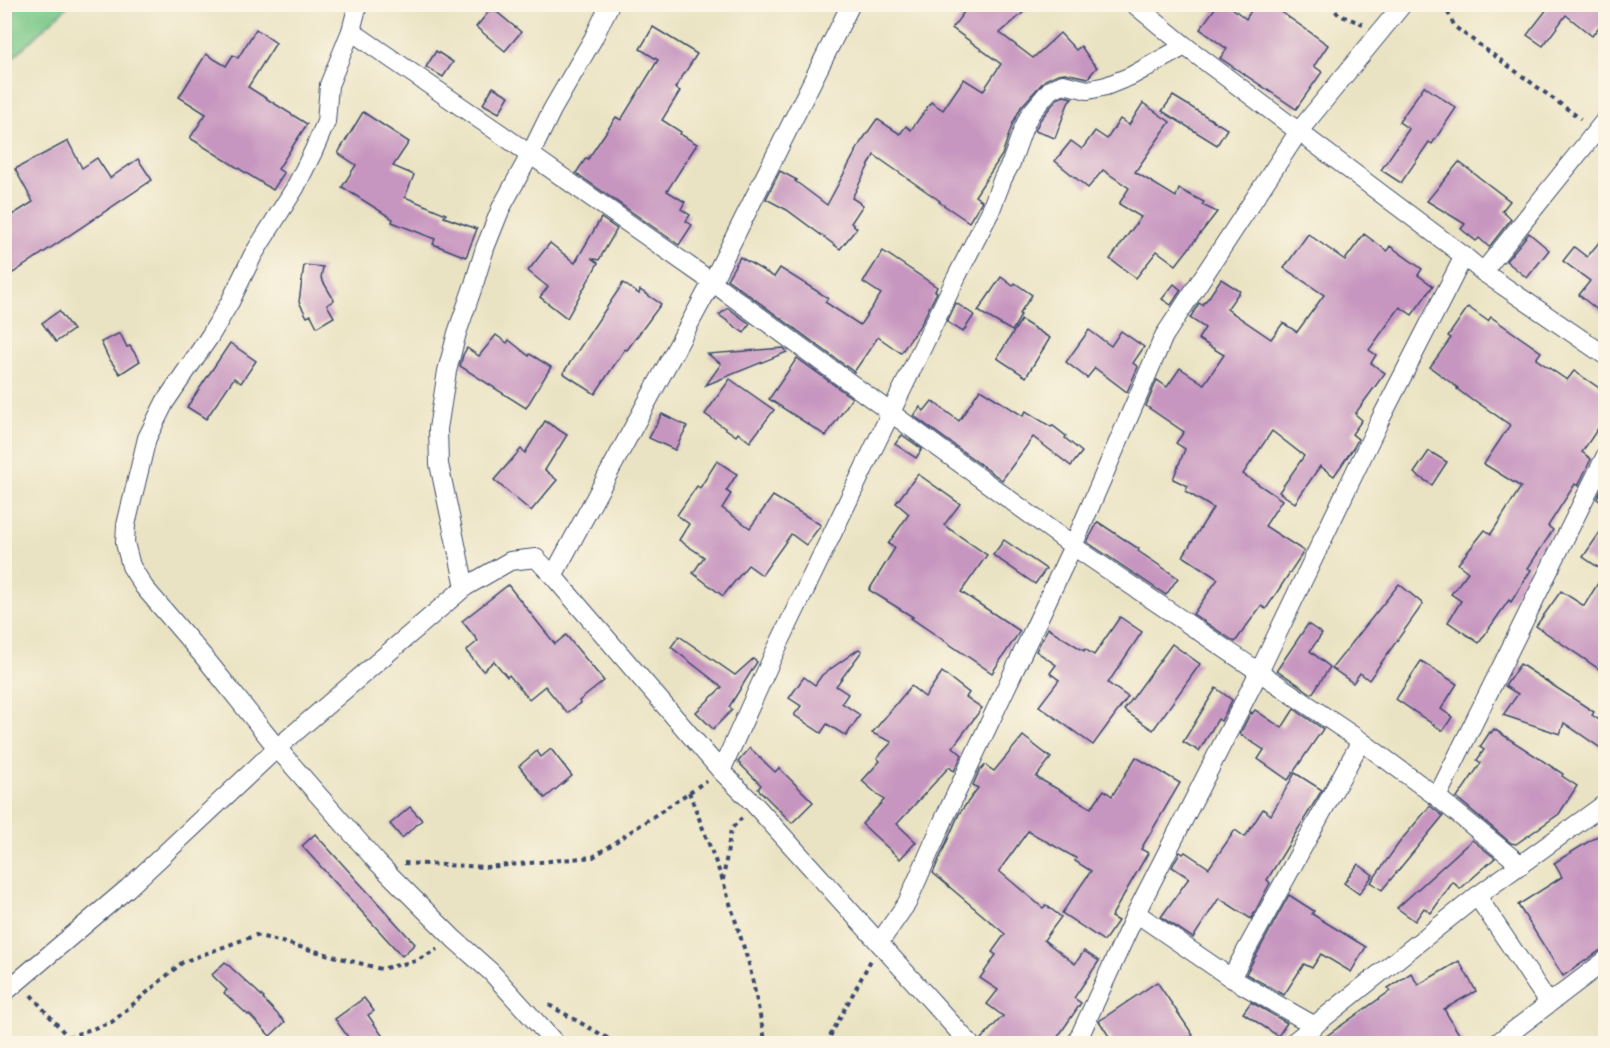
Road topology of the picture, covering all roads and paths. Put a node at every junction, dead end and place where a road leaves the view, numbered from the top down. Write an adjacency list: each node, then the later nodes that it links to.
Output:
1 (358, 4): 9 (street)
2 (610, 4): 13 (street)
3 (851, 4): 16 (street)
4 (1134, 4): 10 (street)
5 (1330, 4): 8 (path)
6 (1403, 4): 8 (street)
7 (1444, 4): 11 (path)
8 (1381, 30): 12 (street)
9 (351, 31): 13 (street); 25 (street)
10 (1185, 46): 12 (street); 18 (street)
11 (1601, 125): 15 (street)
12 (1299, 131): 14 (street); 20 (street)
13 (530, 155): 16 (street); 22 (street)
14 (1464, 256): 15 (street); 23 (street)
15 (1483, 272): 17 (street)
16 (712, 282): 18 (street); 21 (street)
17 (1605, 356)
18 (891, 414): 20 (street); 26 (street)
19 (1605, 455): 28 (street)
20 (1072, 546): 23 (street); 37 (street)
21 (553, 576): 22 (street); 26 (street)
22 (465, 587): 25 (street)
23 (1258, 672): 24 (street); 35 (street)
24 (1361, 741): 28 (street); 39 (street)
25 (277, 748): 31 (street); 40 (street)
26 (721, 771): 27 (path); 30 (street)
27 (689, 792): 31 (path); 33 (path)
28 (1437, 797): 32 (street)
29 (1605, 803): 32 (street)
30 (754, 804): 33 (path); 37 (street)
31 (377, 862): 36 (street)
32 (1521, 865): 34 (street)
33 (723, 881): 49 (path)
34 (1478, 896): 42 (street); 44 (street)
35 (1136, 913): 39 (street); 52 (street)
36 (454, 939): 45 (path); 47 (street)
37 (879, 943): 50 (path); 51 (street)
38 (1605, 960): 42 (street)
39 (1231, 978): 44 (street)
40 (19, 980): 41 (street); 45 (path)
41 (4, 993)
42 (1548, 1002): 54 (street)
43 (546, 1003): 48 (path)
44 (1315, 1026): 53 (street)
45 (68, 1037): 46 (path)
46 (66, 1044)
47 (556, 1044)
48 (618, 1044)
49 (766, 1044)
50 (826, 1044)
51 (970, 1044)
52 (1076, 1044)
53 (1291, 1044)
54 (1496, 1044)

